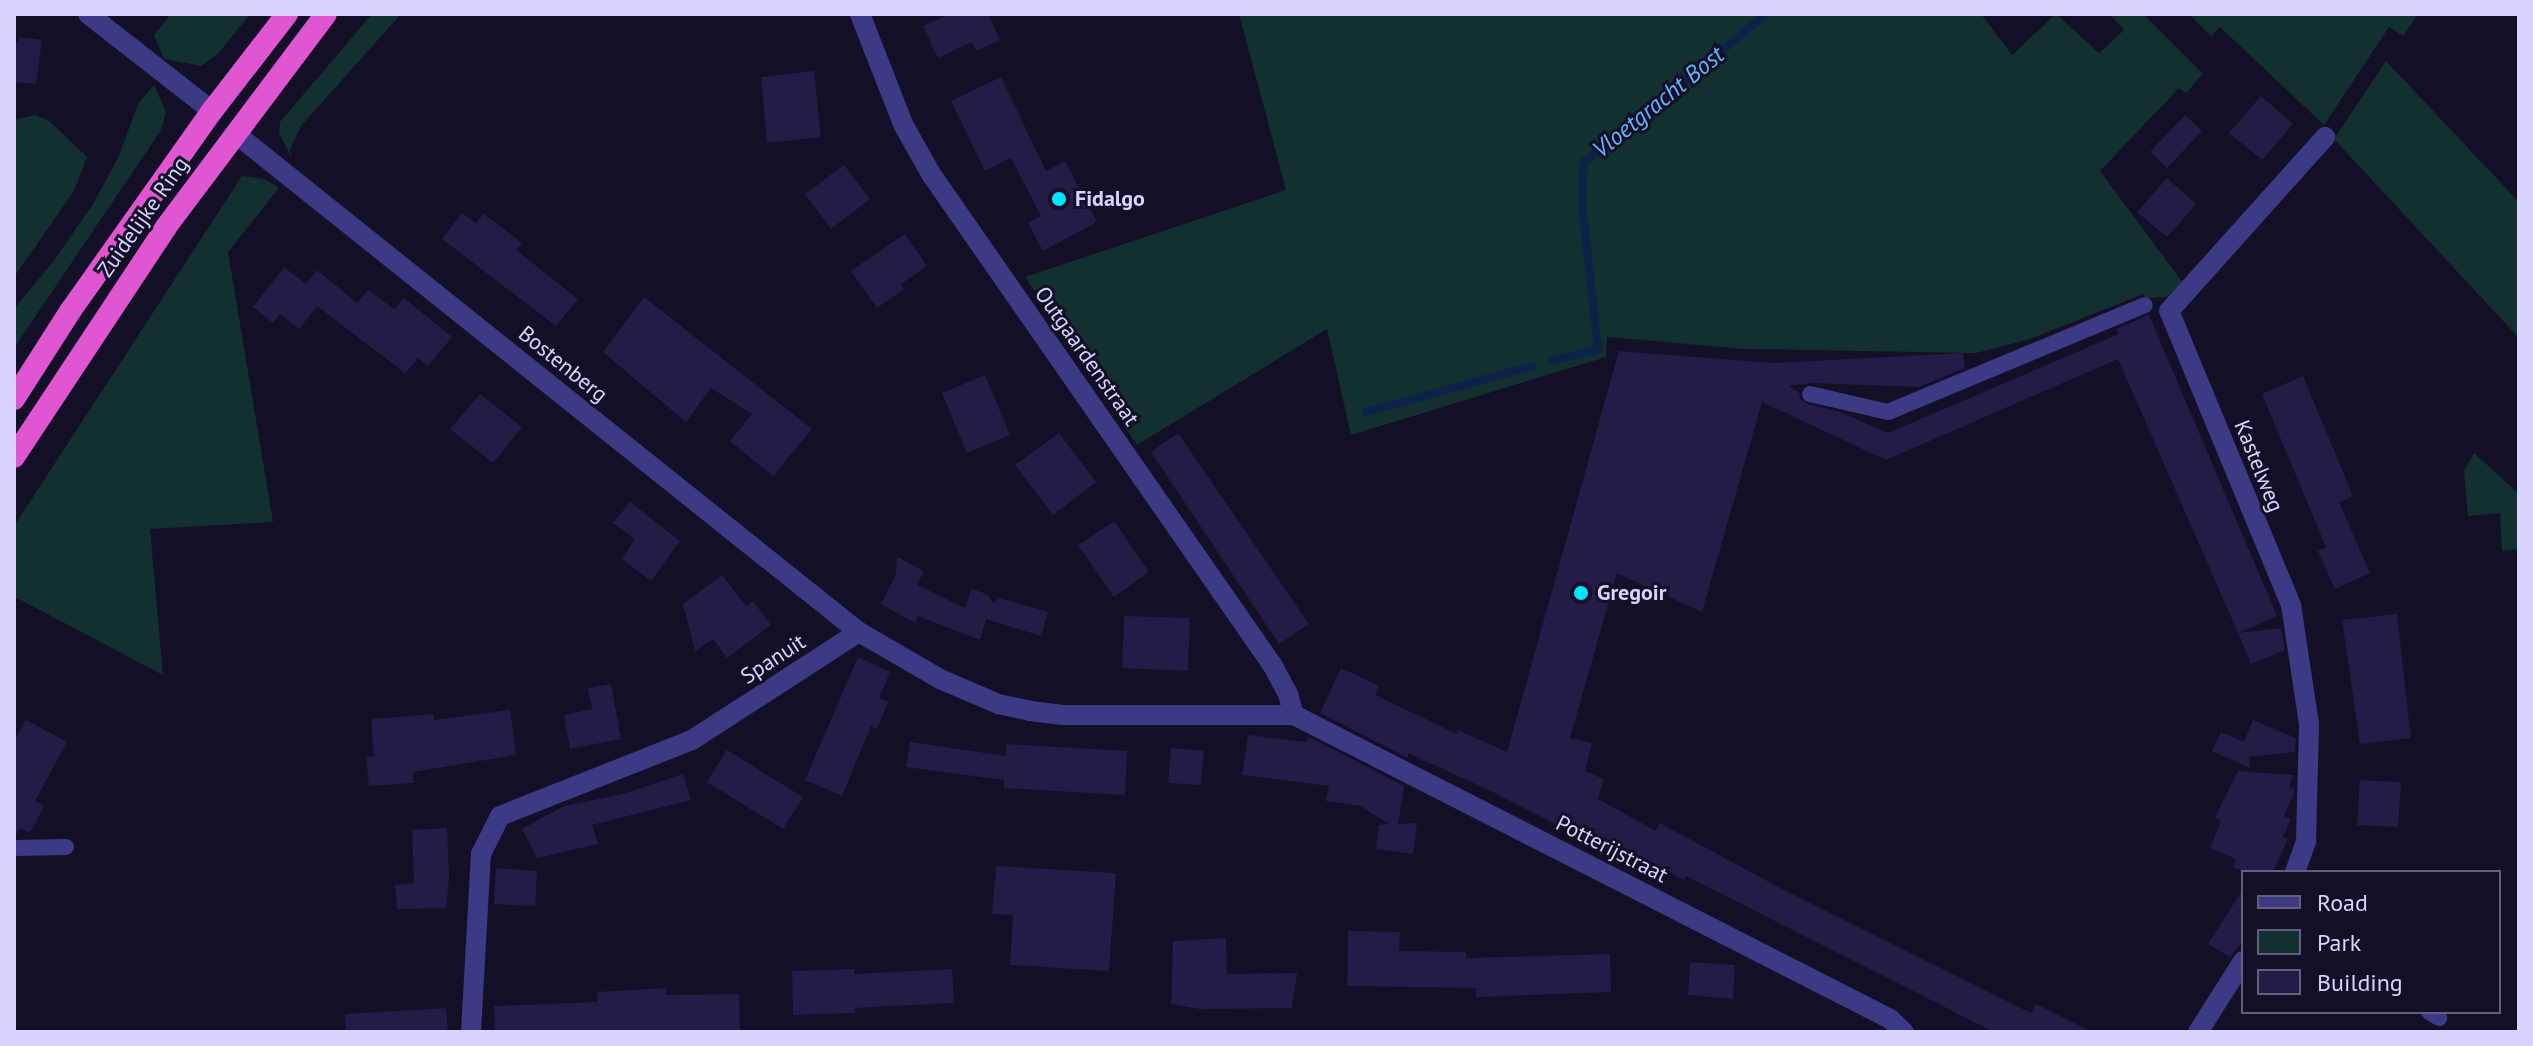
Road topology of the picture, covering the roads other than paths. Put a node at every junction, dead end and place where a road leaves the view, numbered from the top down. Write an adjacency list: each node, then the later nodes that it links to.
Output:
1 (88, 14): 5 (street)
2 (287, 14): 5 (highway, Zuidelijke Ring)
3 (326, 14): 6 (highway, Zuidelijke Ring)
4 (860, 14): 13 (street, Outgaardenstraat)
5 (212, 111): 10 (highway, Zuidelijke Ring)
6 (236, 134): 11 (highway, Zuidelijke Ring); 12 (street, Bostenberg)
7 (2325, 137): 16 (street, Kastelweg)
8 (2145, 305): 9 (lane)
9 (1810, 394)
10 (14, 399)
11 (14, 457)
12 (859, 632): 13 (street); 18 (street, Spanuit)
13 (1294, 715): 19 (street, Potterijstraat)
14 (66, 847): 15 (lane)
15 (14, 848)
16 (2296, 870)
17 (2241, 964): 20 (street)
18 (471, 1032)
19 (1904, 1032)
20 (2198, 1032)

